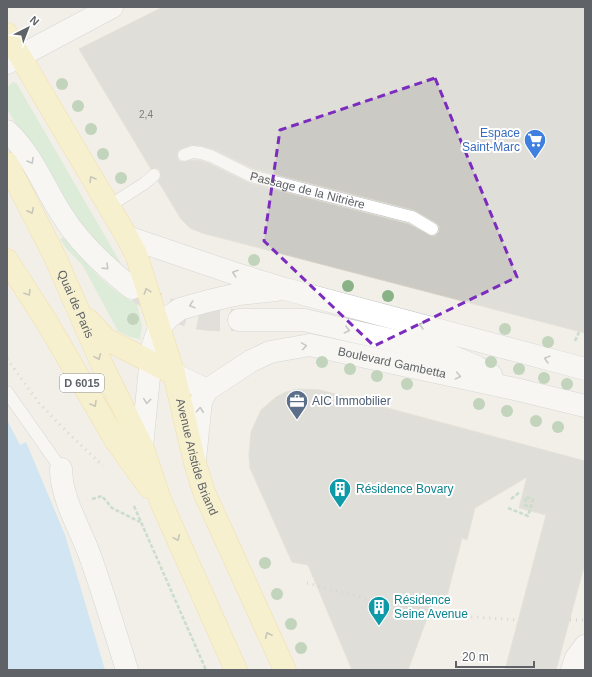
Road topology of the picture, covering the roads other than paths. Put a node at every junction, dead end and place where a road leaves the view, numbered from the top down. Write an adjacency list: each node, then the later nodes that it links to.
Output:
1 (112, 7): 3 (street)
2 (7, 34): 3 (main road)
3 (13, 60): 8 (main road, one-way to 3)
4 (7, 131): 12 (street, one-way to 12)
5 (184, 155): 9 (lane, Passage de la Nitrière)
6 (7, 164): 14 (main road, Quai de Paris / D 6015, one-way to 14)
7 (154, 175): 8 (lane)
8 (108, 206): 10 (main road)
9 (432, 229)
10 (127, 237): 13 (street, one-way to 10); 16 (main road, Avenue Aristide Briand, one-way to 10)
11 (7, 260): 27 (main road, D 6015, one-way to 27)
12 (132, 288)
13 (286, 289): 16 (street, one-way to 16); 18 (street, one-way to 13)
14 (77, 308): 17 (main road); 24 (main road, Quai de Paris / D 6015, one-way to 24)
15 (239, 320): 20 (street, one-way to 20)
16 (159, 328): 17 (street); 19 (main road, Avenue Aristide Briand)
17 (151, 362): 19 (main road); 24 (street, one-way to 24)
18 (585, 369)
19 (174, 374): 21 (street); 25 (main road, Avenue Aristide Briand)
20 (515, 389): 21 (street, Boulevard Gambetta, one-way to 20); 23 (street, Boulevard Gambetta)
21 (207, 390): 25 (street, one-way to 21)
22 (7, 392): 26 (lane)
23 (585, 406)
24 (142, 446): 27 (main road, D 6015)
25 (195, 463): 31 (main road, Avenue Aristide Briand, one-way to 25)
26 (61, 469): 30 (street)
27 (161, 502): 29 (main road, D 6015, one-way to 29)
28 (585, 646): 32 (street)
29 (235, 669)
30 (127, 670)
31 (285, 670)
32 (572, 670)

